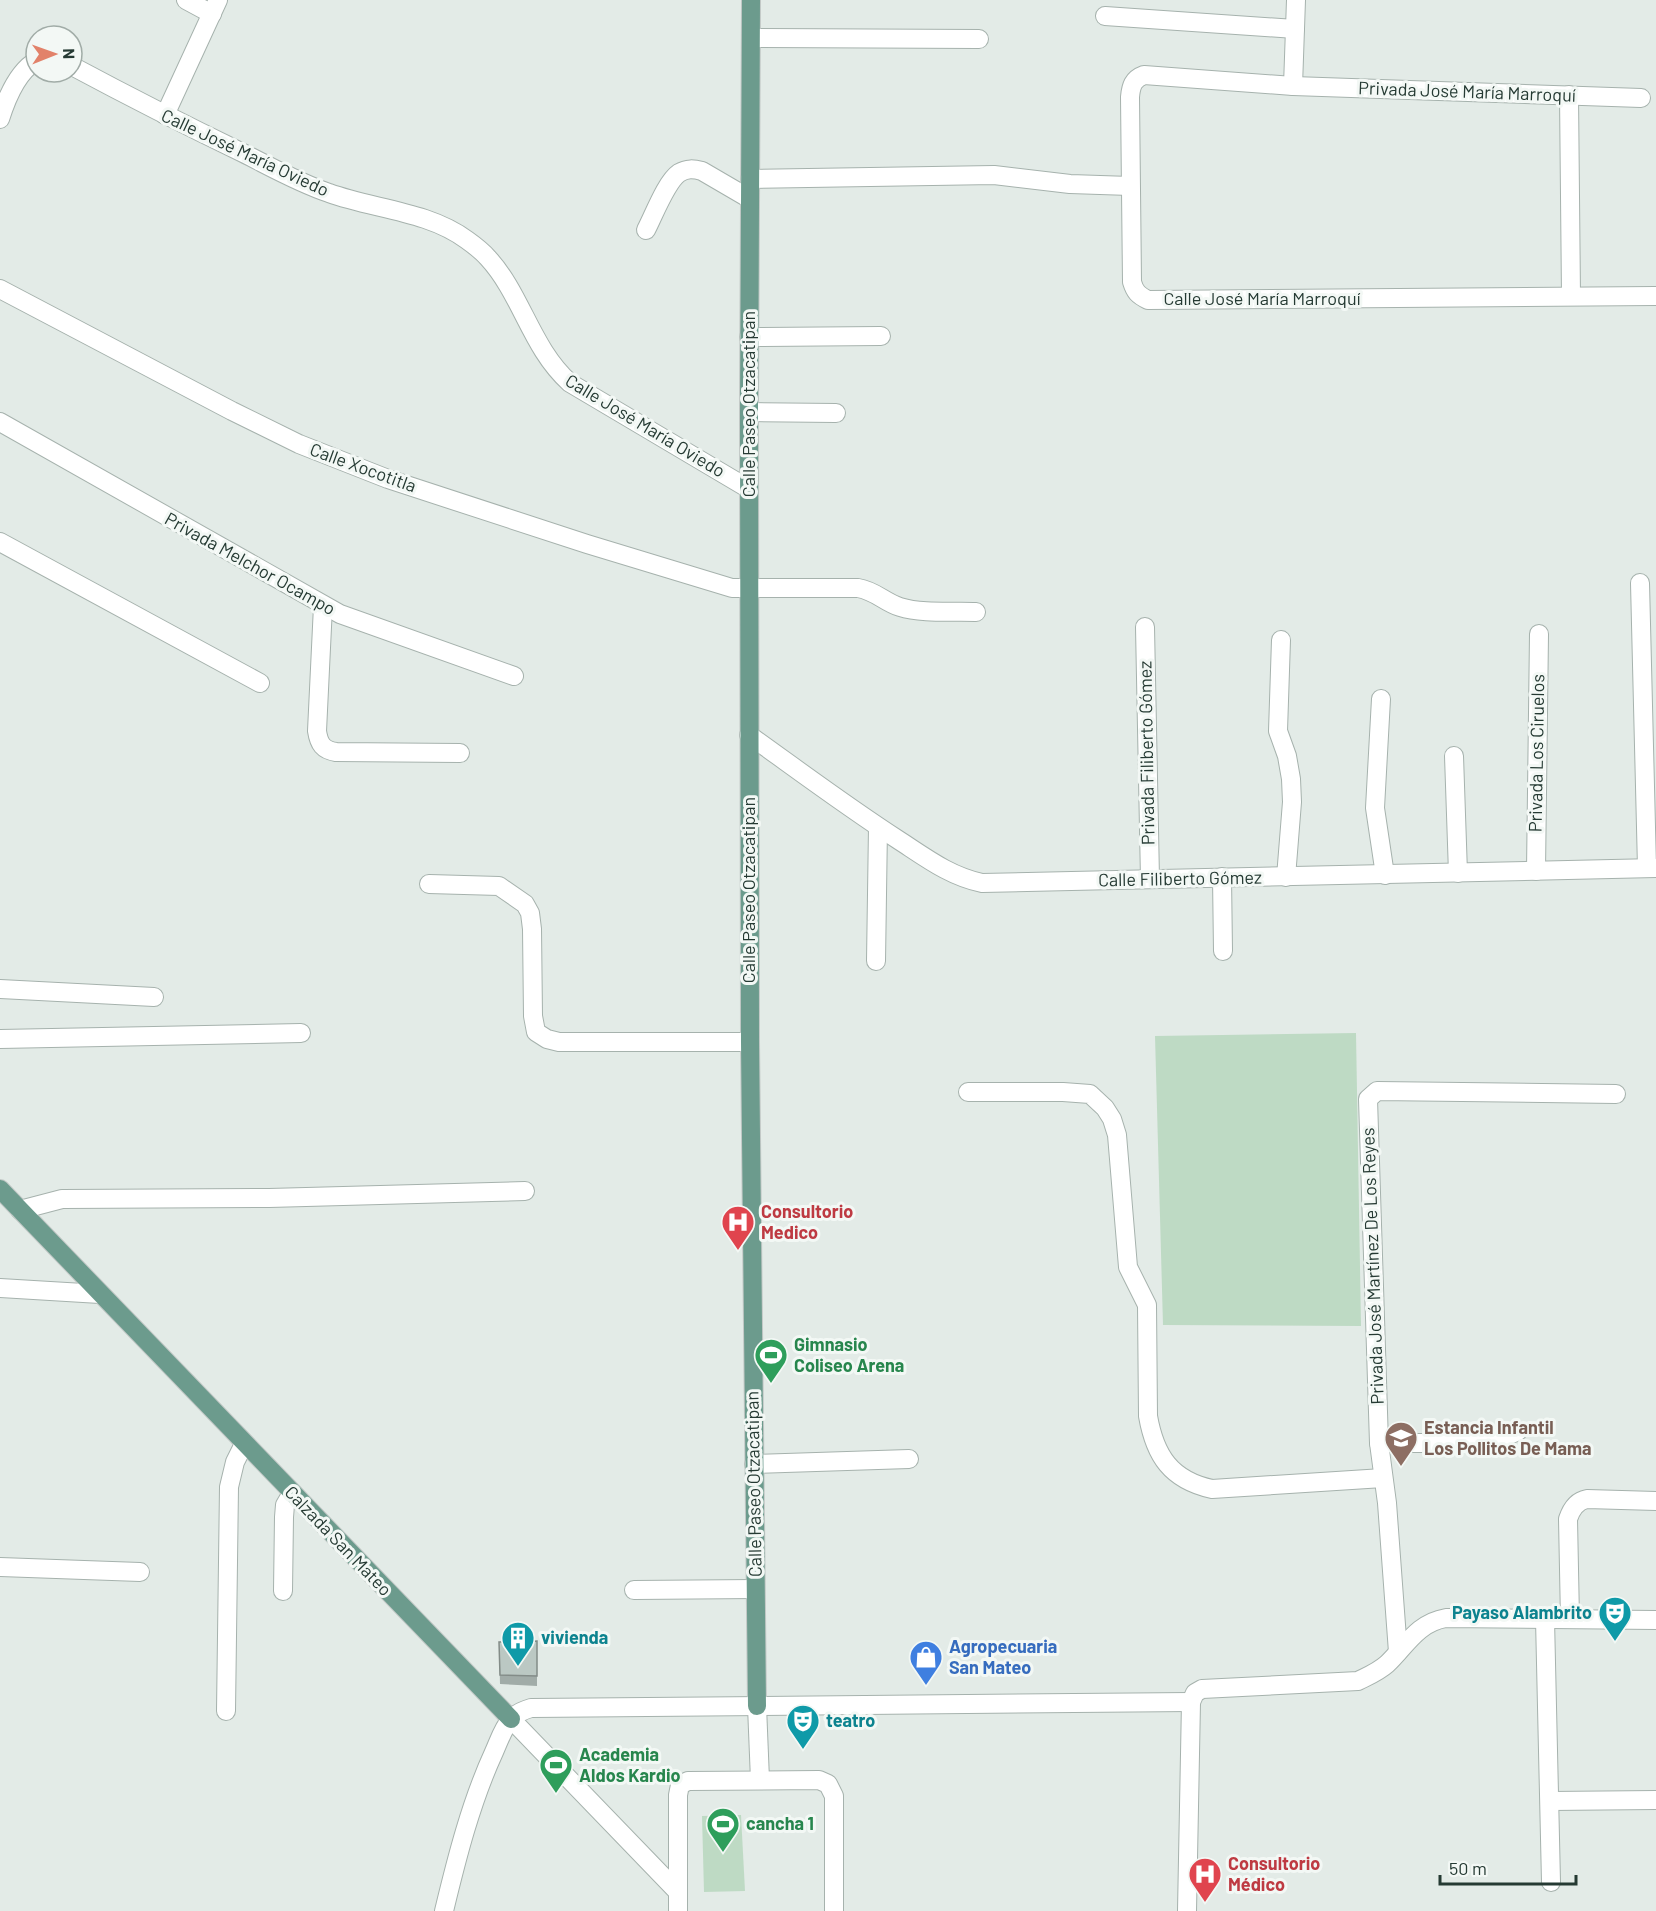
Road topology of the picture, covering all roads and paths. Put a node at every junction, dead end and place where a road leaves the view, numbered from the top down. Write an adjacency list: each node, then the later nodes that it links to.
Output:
1 (186, 0): 4 (street)
2 (751, 0): 7 (main road, Calle Paseo Otzacatipan)
3 (1296, 0): 6 (street)
4 (215, 7): 15 (street)
5 (1105, 16): 6 (street)
6 (1295, 29): 11 (street)
7 (751, 38): 8 (street); 17 (main road, Calle Paseo Otzacatipan)
8 (979, 39)
9 (24, 72): 13 (street)
10 (84, 72): 15 (street, Calle José María Oviedo)
11 (1293, 86): 12 (street, Privada José María Marroquí); 18 (street, Calle José María Marroquí)
12 (1569, 95): 14 (street, Privada José María Marroquí); 22 (street)
13 (3, 98): 16 (street)
14 (1641, 98)
15 (165, 115): 29 (street, Calle José María Oviedo)
16 (0, 119)
17 (750, 179): 18 (street); 19 (main road, Calle Paseo Otzacatipan)
18 (1130, 186): 22 (street, Calle José María Marroquí)
19 (750, 199): 20 (street); 25 (main road, Calle Paseo Otzacatipan)
20 (646, 230)
21 (0, 289): 32 (street, Calle Xocotitla)
22 (1571, 296): 23 (street, Calle José María Marroquí)
23 (1656, 296)
24 (881, 336): 25 (street)
25 (749, 337): 26 (main road, Calle Paseo Otzacatipan)
26 (749, 412): 27 (street); 29 (main road, Calle Paseo Otzacatipan)
27 (836, 413)
28 (0, 422): 33 (street, Privada Melchor Ocampo)
29 (749, 489): 32 (main road, Calle Paseo Otzacatipan)
30 (0, 542): 39 (street)
31 (1640, 583): 45 (street)
32 (750, 589): 34 (street, Calle Xocotitla); 41 (main road, Calle Paseo Otzacatipan)
33 (323, 606): 38 (street, Privada Melchor Ocampo); 42 (street)
34 (976, 612)
35 (1145, 627): 51 (street, Privada Filiberto Gómez)
36 (1539, 634): 46 (street, Privada Los Ciruelos)
37 (1281, 640): 49 (street)
38 (514, 676)
39 (260, 683)
40 (1381, 699): 48 (street)
41 (749, 735): 44 (street, Calle Filiberto Gómez); 59 (main road, Calle Paseo Otzacatipan)
42 (460, 753)
43 (1454, 756): 47 (street)
44 (878, 827): 51 (street, Calle Filiberto Gómez); 54 (street)
45 (1652, 868): 46 (street, Calle Filiberto Gómez)
46 (1536, 872): 47 (street, Calle Filiberto Gómez)
47 (1458, 873): 48 (street, Calle Filiberto Gómez)
48 (1385, 875): 49 (street, Calle Filiberto Gómez)
49 (1286, 877): 50 (street, Calle Filiberto Gómez)
50 (1222, 878): 51 (street, Calle Filiberto Gómez); 53 (street)
51 (1150, 879)
52 (429, 884): 59 (street)
53 (1223, 951)
54 (876, 961)
55 (0, 989): 56 (street)
56 (154, 997)
57 (301, 1032): 58 (street)
58 (0, 1039)
59 (750, 1042): 71 (main road, Calle Paseo Otzacatipan)
60 (968, 1092): 72 (street)
61 (1616, 1094): 68 (street, Privada José Martínez De Los Reyes)
62 (0, 1189): 64 (main road, Calzada San Mateo)
63 (525, 1191): 64 (street)
64 (20, 1210): 66 (main road, Calzada San Mateo)
65 (0, 1288): 66 (street)
66 (100, 1294): 69 (main road, Calzada San Mateo)
67 (1518, 1431): 68 (street)
68 (1378, 1443): 72 (street, Privada José Martínez De Los Reyes)
69 (244, 1444): 73 (main road, Calzada San Mateo); 86 (street)
70 (909, 1458): 71 (street)
71 (754, 1464): 77 (main road, Calle Paseo Otzacatipan)
72 (1383, 1478): 83 (street, Privada José Martínez De Los Reyes)
73 (292, 1493): 79 (street); 87 (main road, Calzada San Mateo)
74 (1656, 1501): 81 (street)
75 (0, 1567): 76 (street)
76 (140, 1572)
77 (756, 1589): 78 (street); 85 (main road, Calle Paseo Otzacatipan)
78 (634, 1590)
79 (283, 1592)
80 (1545, 1619): 81 (street); 83 (street); 90 (street)
81 (1570, 1619): 82 (street)
82 (1656, 1620)
83 (1398, 1652): 84 (street)
84 (1191, 1702): 85 (street); 96 (street)
85 (757, 1706): 87 (street); 88 (street, Calle Paseo Otzacatipan)
86 (226, 1711)
87 (511, 1719): 92 (street, Calzada San Mateo); 93 (street)
88 (760, 1780): 92 (street); 95 (street)
89 (1656, 1800): 90 (street)
90 (1550, 1801): 91 (street)
91 (1551, 1882)
92 (677, 1891): 94 (street)
93 (444, 1911)
94 (678, 1911)
95 (834, 1911)
96 (1187, 1911)

